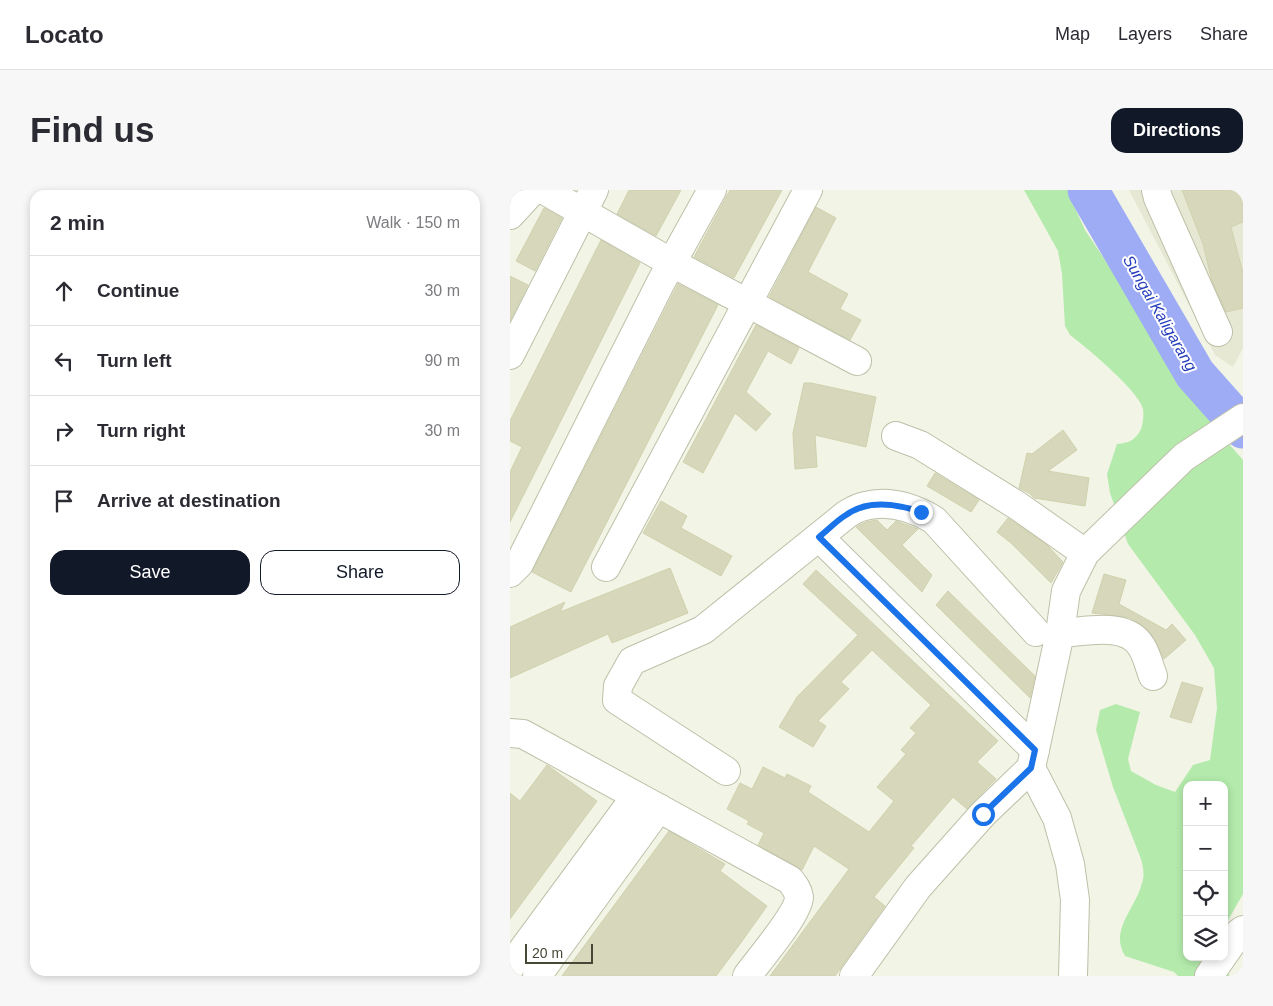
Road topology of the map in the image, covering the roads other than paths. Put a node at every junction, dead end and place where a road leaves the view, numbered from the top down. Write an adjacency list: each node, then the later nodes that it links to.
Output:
1 (533, 190): 7 (street)
2 (544, 190): 6 (street)
3 (712, 190): 8 (street)
4 (808, 190): 9 (street)
5 (1156, 190): 10 (street)
6 (588, 201): 8 (street); 11 (street)
7 (510, 215)
8 (672, 263): 9 (street); 18 (street)
9 (748, 302): 12 (street); 17 (street)
10 (1218, 332)
11 (510, 355)
12 (857, 361)
13 (1243, 418): 16 (street)
14 (896, 436): 16 (street)
15 (819, 537): 19 (street); 22 (street); 23 (street)
16 (1085, 553): 19 (street)
17 (606, 567)
18 (510, 573)
19 (1048, 632): 20 (street); 22 (street)
20 (1153, 676)
21 (510, 733): 24 (street)
22 (1033, 759): 31 (street); 32 (street)
23 (726, 771)
24 (648, 802): 28 (street); 29 (street); 30 (street)
25 (1243, 930): 26 (street)
26 (1228, 948)
27 (1219, 961): 33 (street)
28 (510, 967)
29 (537, 976)
30 (747, 976)
31 (854, 976)
32 (1073, 976)
33 (1209, 976)

